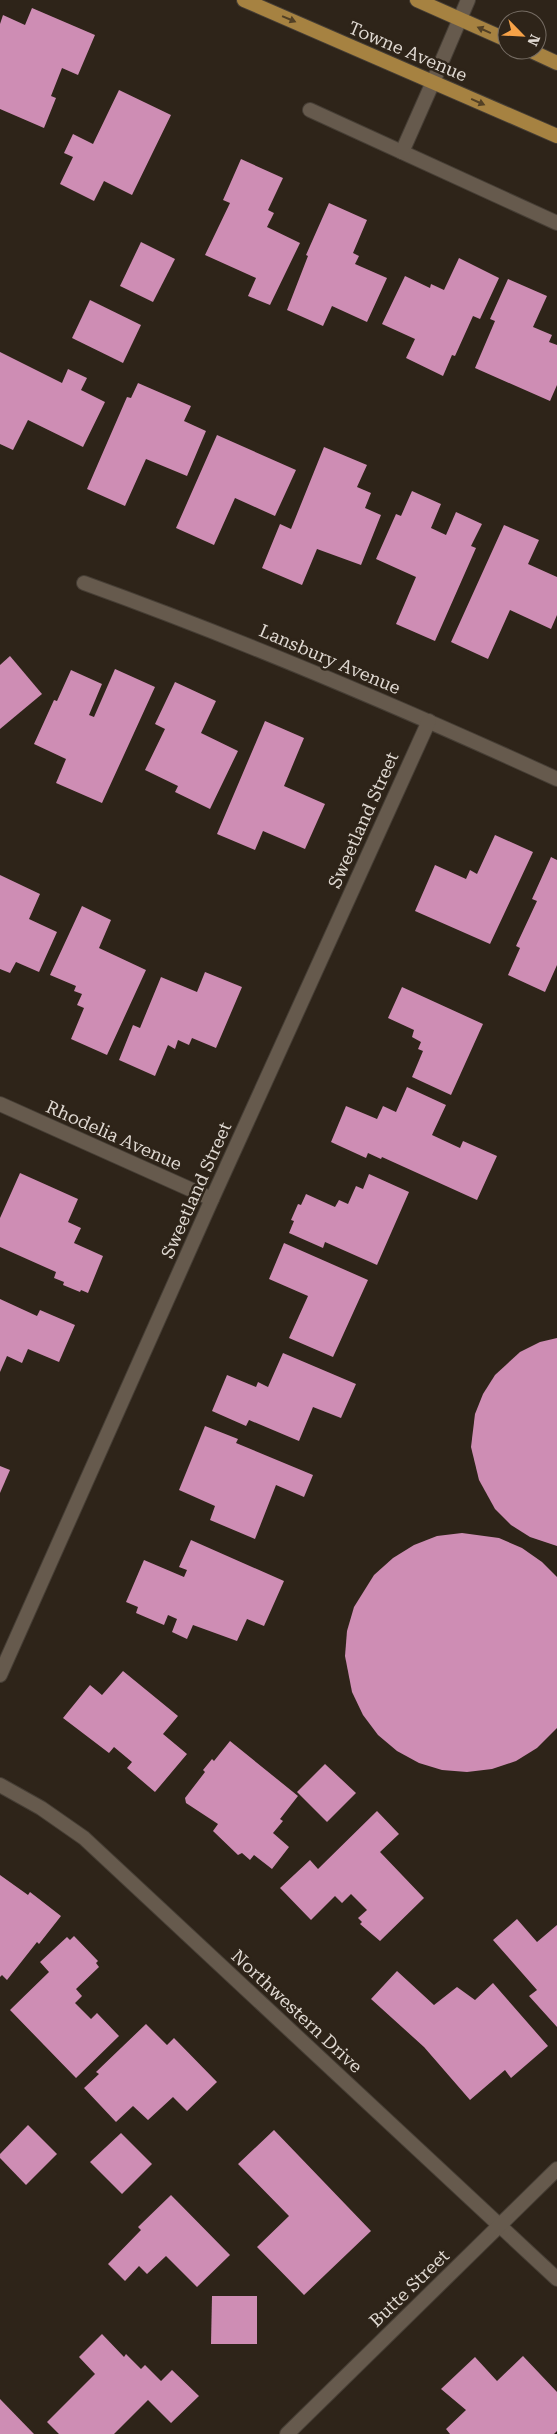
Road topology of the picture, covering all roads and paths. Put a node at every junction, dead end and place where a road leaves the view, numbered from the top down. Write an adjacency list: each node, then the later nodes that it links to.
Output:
1 (244, 0): 6 (main road, Towne Avenue, one-way to 6)
2 (417, 0): 4 (main road)
3 (468, 0): 4 (street)
4 (460, 19): 5 (main road, one-way to 4); 6 (street)
5 (497, 36)
6 (433, 82): 8 (main road, Towne Avenue, one-way to 8); 9 (street)
7 (310, 110): 9 (street)
8 (557, 136)
9 (402, 152): 10 (street)
10 (557, 224)
11 (84, 583): 12 (street, Lansbury Avenue)
12 (429, 721): 13 (street, Lansbury Avenue); 15 (street, Sweetland Street)
13 (557, 780)
14 (0, 1104): 15 (street, Rhodelia Avenue)
15 (212, 1199): 16 (street, Sweetland Street)
16 (0, 1675)
17 (0, 1786): 19 (street, Northwestern Drive)
18 (557, 2169): 19 (street, Butte Street)
19 (500, 2226): 20 (street, Northwestern Drive); 21 (street, Butte Street)
20 (557, 2279)
21 (287, 2434)

